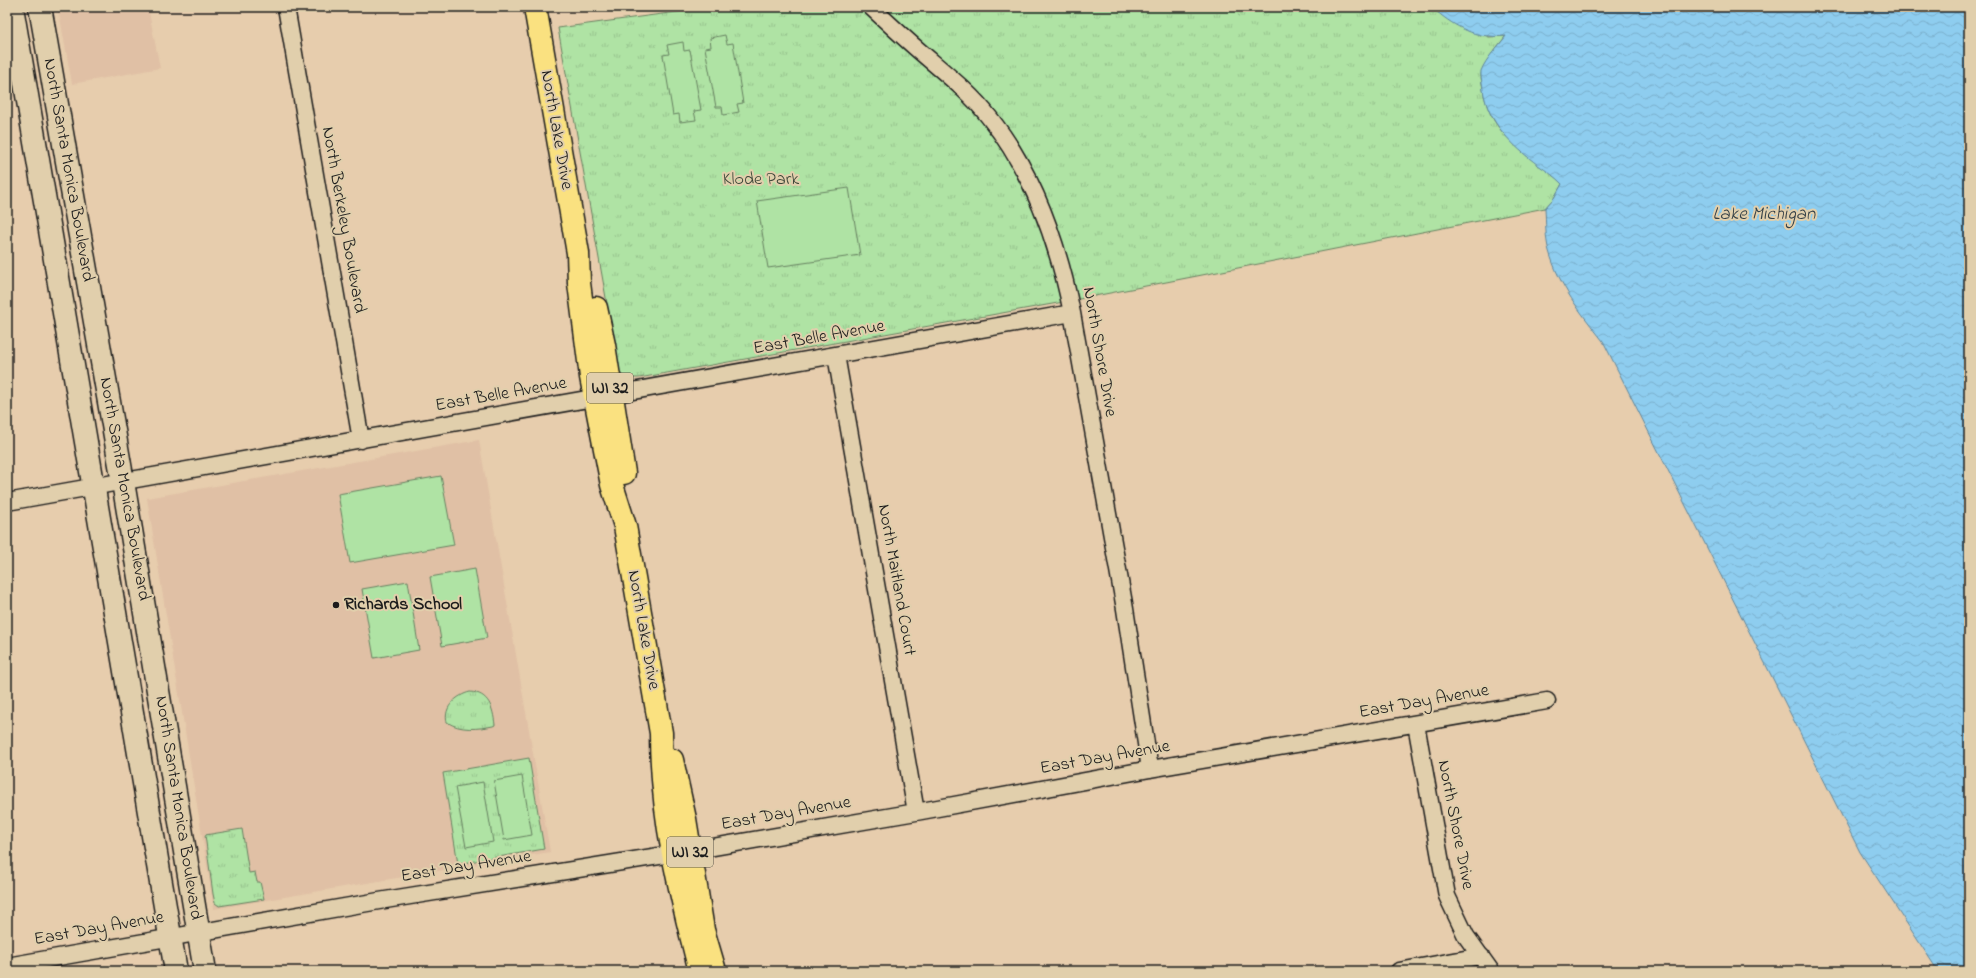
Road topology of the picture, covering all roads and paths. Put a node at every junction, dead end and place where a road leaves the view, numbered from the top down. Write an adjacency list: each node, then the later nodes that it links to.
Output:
1 (12, 7): 11 (street, North Santa Monica Boulevard)
2 (40, 7): 10 (street, North Santa Monica Boulevard)
3 (286, 7): 9 (street, North Berkeley Boulevard)
4 (535, 7): 8 (main road, North Lake Drive / WI 32)
5 (871, 7): 6 (street, North Shore Drive)
6 (1072, 313): 7 (street, East Belle Avenue); 15 (street, North Shore Drive)
7 (836, 355): 8 (street, East Belle Avenue); 16 (street, North Maitland Court)
8 (603, 397): 9 (street, East Belle Avenue); 17 (main road, North Lake Drive / WI 32)
9 (361, 440): 10 (street, East Belle Avenue)
10 (123, 482): 11 (street, East Belle Avenue); 18 (street, North Santa Monica Boulevard)
11 (92, 488): 12 (street, East Belle Avenue); 19 (street, North Santa Monica Boulevard)
12 (7, 502)
13 (1547, 701): 14 (street, East Day Avenue)
14 (1416, 724): 15 (street, East Day Avenue); 20 (street, North Shore Drive)
15 (1150, 769): 16 (street, East Day Avenue)
16 (916, 812): 17 (street, East Day Avenue)
17 (681, 852): 18 (street, East Day Avenue); 24 (main road, North Lake Drive / WI 32); 25 (main road, North Lake Drive / WI 32)
18 (198, 932): 19 (street, East Day Avenue); 23 (street, North Santa Monica Boulevard)
19 (170, 937): 21 (street, East Day Avenue); 22 (street, North Santa Monica Boulevard)
20 (1481, 956): 26 (street); 27 (street, North Shore Drive)
21 (7, 966)
22 (176, 971)
23 (205, 971)
24 (700, 971)
25 (715, 971)
26 (1399, 971)
27 (1491, 971)

